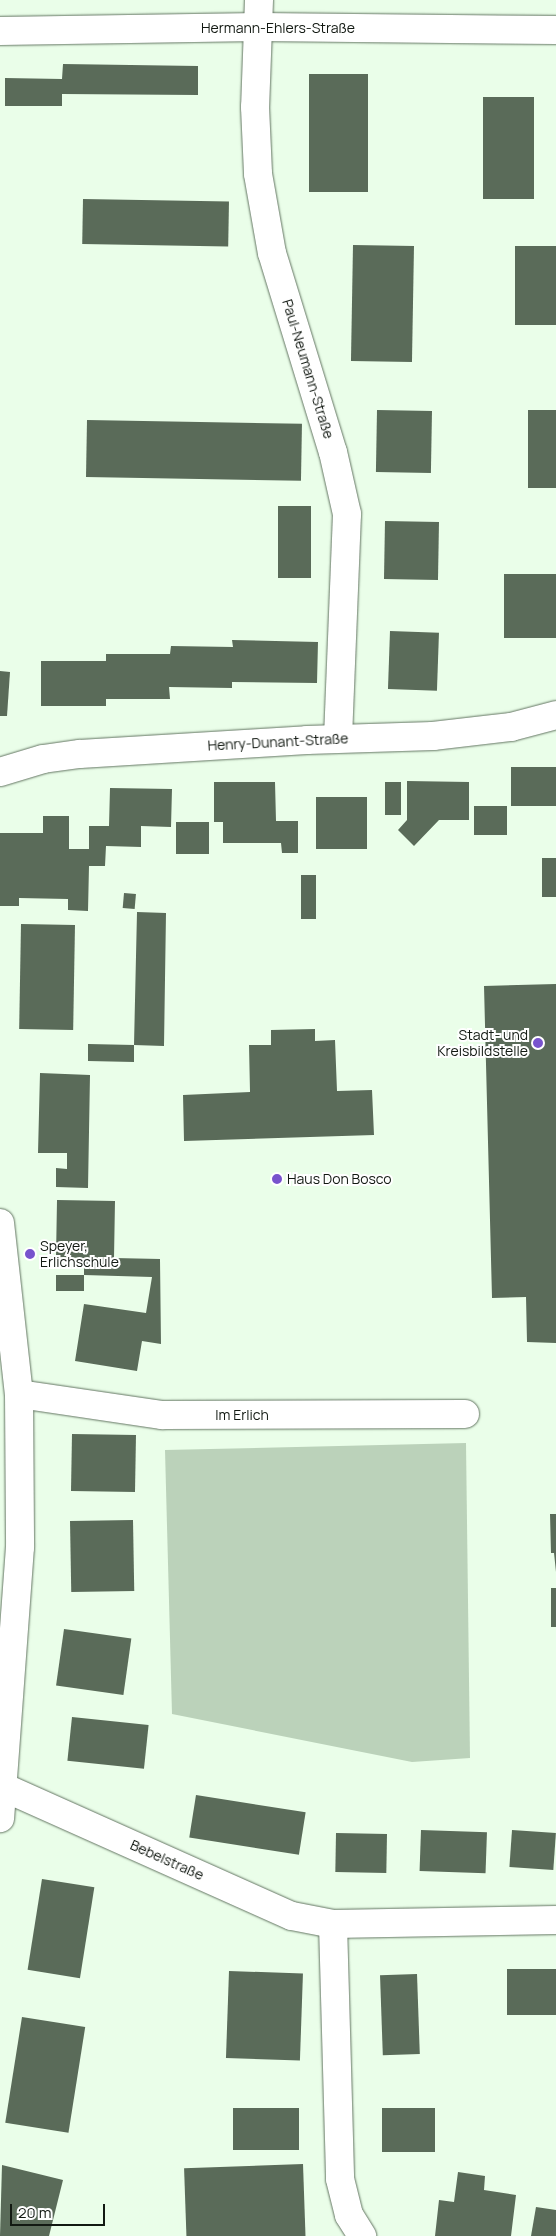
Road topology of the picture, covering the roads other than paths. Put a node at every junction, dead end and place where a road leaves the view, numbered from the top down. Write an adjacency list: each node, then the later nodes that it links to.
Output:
1 (259, 0): 2 (street, Paul-Neumann-Straße)
2 (259, 27): 3 (street, Hermann-Ehlers-Straße); 4 (street, Hermann-Ehlers-Straße); 6 (street, Paul-Neumann-Straße)
3 (556, 30)
4 (0, 31)
5 (556, 716): 6 (street, Henry-Dunant-Straße)
6 (338, 738): 7 (street, Henry-Dunant-Straße)
7 (0, 772)
8 (0, 1223): 9 (street)
9 (20, 1394): 10 (street, Im Erlich); 11 (street)
10 (465, 1414)
11 (3, 1787): 12 (street); 14 (street, Bebelstraße)
12 (0, 1818)
13 (556, 1920): 14 (street, Bebelstraße)
14 (333, 1924): 15 (street)
15 (362, 2236)

